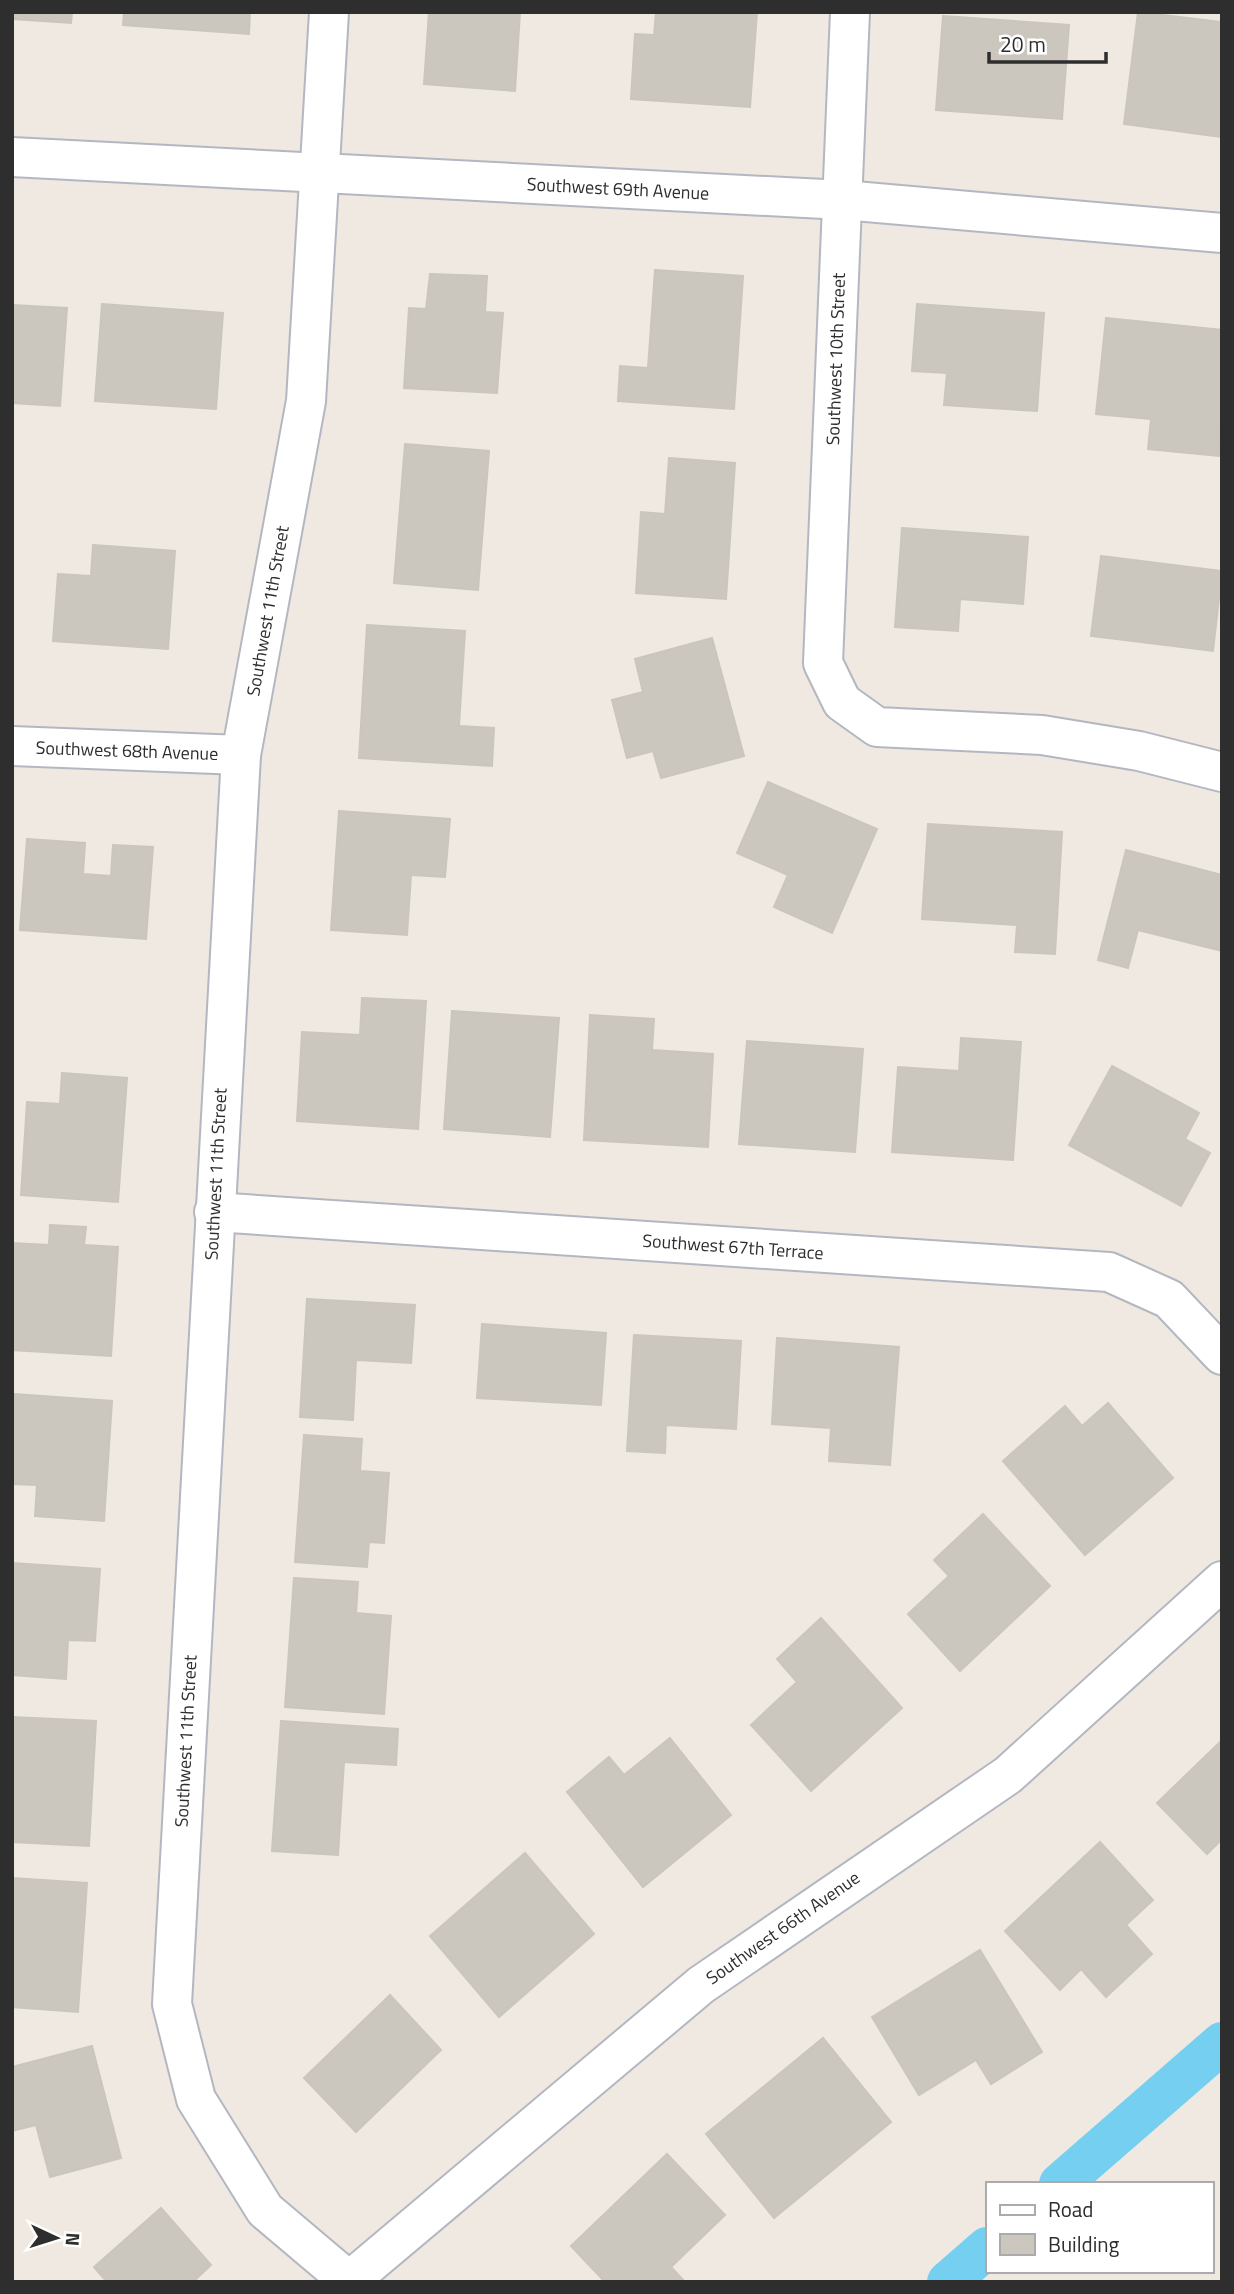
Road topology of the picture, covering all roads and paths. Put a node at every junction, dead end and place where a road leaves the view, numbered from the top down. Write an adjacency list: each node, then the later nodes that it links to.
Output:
1 (328, 12): 4 (street, Southwest 11th Street)
2 (850, 12): 5 (street, Southwest 10th Street)
3 (12, 157): 4 (street, Southwest 69th Avenue)
4 (319, 174): 5 (street, Southwest 69th Avenue); 8 (street, Southwest 11th Street)
5 (843, 200): 6 (street, Southwest 69th Avenue); 9 (street, Southwest 10th Street)
6 (1222, 233)
7 (12, 746): 8 (street, Southwest 68th Avenue)
8 (241, 755): 10 (street, Southwest 11th Street)
9 (1222, 772)
10 (214, 1212): 11 (street, Southwest 67th Terrace); 13 (street, Southwest 11th Street)
11 (1222, 1355)
12 (1222, 1581): 13 (street, Southwest 66th Avenue)
13 (348, 2282)

